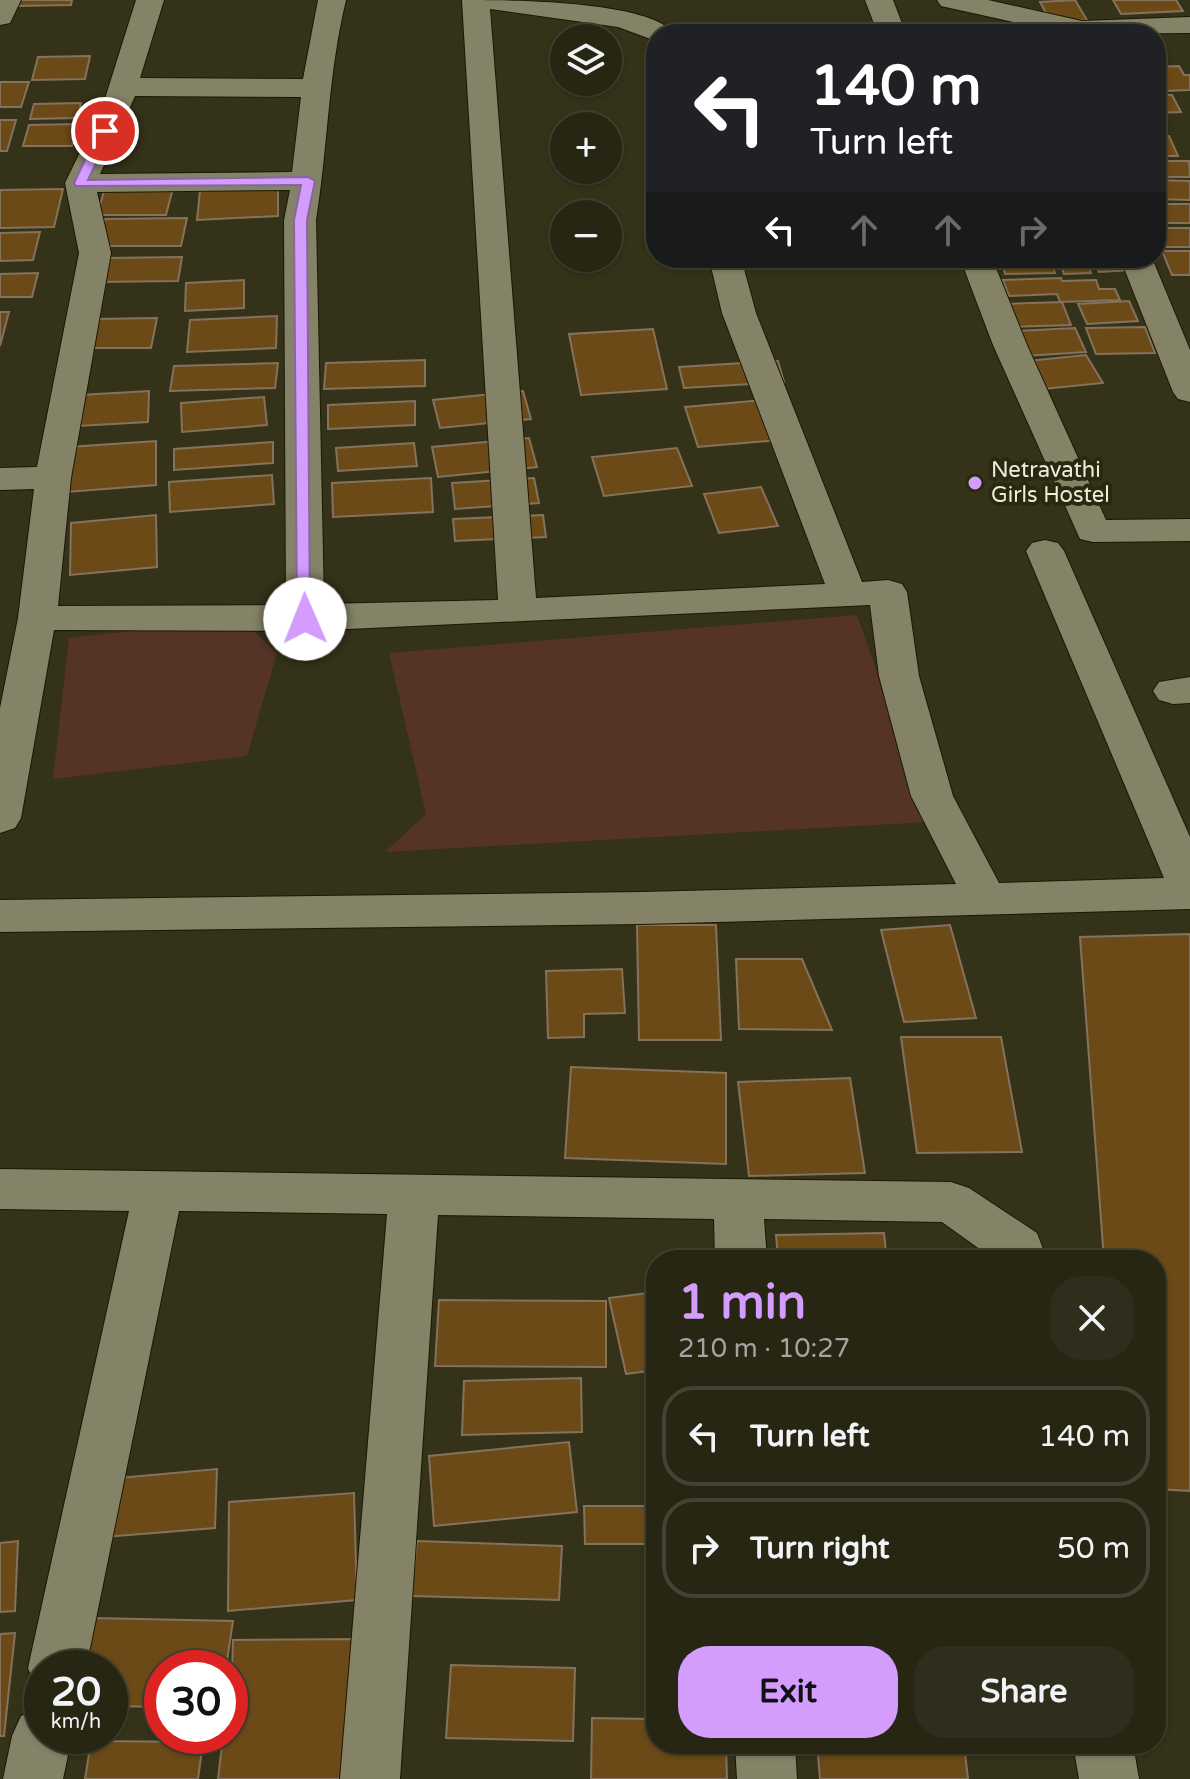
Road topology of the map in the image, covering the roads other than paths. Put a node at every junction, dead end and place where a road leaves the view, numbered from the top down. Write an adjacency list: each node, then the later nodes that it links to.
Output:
1 (7, 0): 8 (street)
2 (150, 0): 14 (street)
3 (332, 0): 15 (street)
4 (476, 0): 27 (street)
5 (483, 0): 13 (street)
6 (879, 0): 9 (street)
7 (951, 0): 10 (street)
8 (0, 17)
9 (888, 24)
10 (1034, 24)
11 (1190, 25): 12 (street)
12 (1166, 27)
13 (646, 29)
14 (123, 87): 15 (street); 17 (street)
15 (317, 88): 16 (street)
16 (308, 181): 17 (street); 29 (street)
17 (80, 183): 22 (street)
18 (728, 268): 26 (street)
19 (980, 268): 24 (street)
20 (1140, 268): 21 (street)
21 (1190, 392)
22 (53, 478): 23 (street); 28 (street)
23 (0, 479)
24 (1190, 530)
25 (1045, 551): 31 (street)
26 (848, 595): 27 (street); 32 (street)
27 (518, 610): 29 (street)
28 (37, 618): 29 (street); 30 (street)
29 (305, 619)
30 (0, 818)
31 (1190, 890): 32 (street)
32 (984, 896): 33 (street)
33 (0, 916)
34 (0, 1189): 35 (street)
35 (158, 1191): 36 (street); 40 (street)
36 (414, 1195): 37 (street); 45 (street)
37 (738, 1200): 38 (street); 39 (street)
38 (740, 1250)
39 (1019, 1250)
40 (61, 1650)
41 (38, 1754): 44 (street)
42 (766, 1754): 46 (street)
43 (1105, 1754): 47 (street)
44 (33, 1779)
45 (370, 1779)
46 (767, 1779)
47 (1109, 1779)

